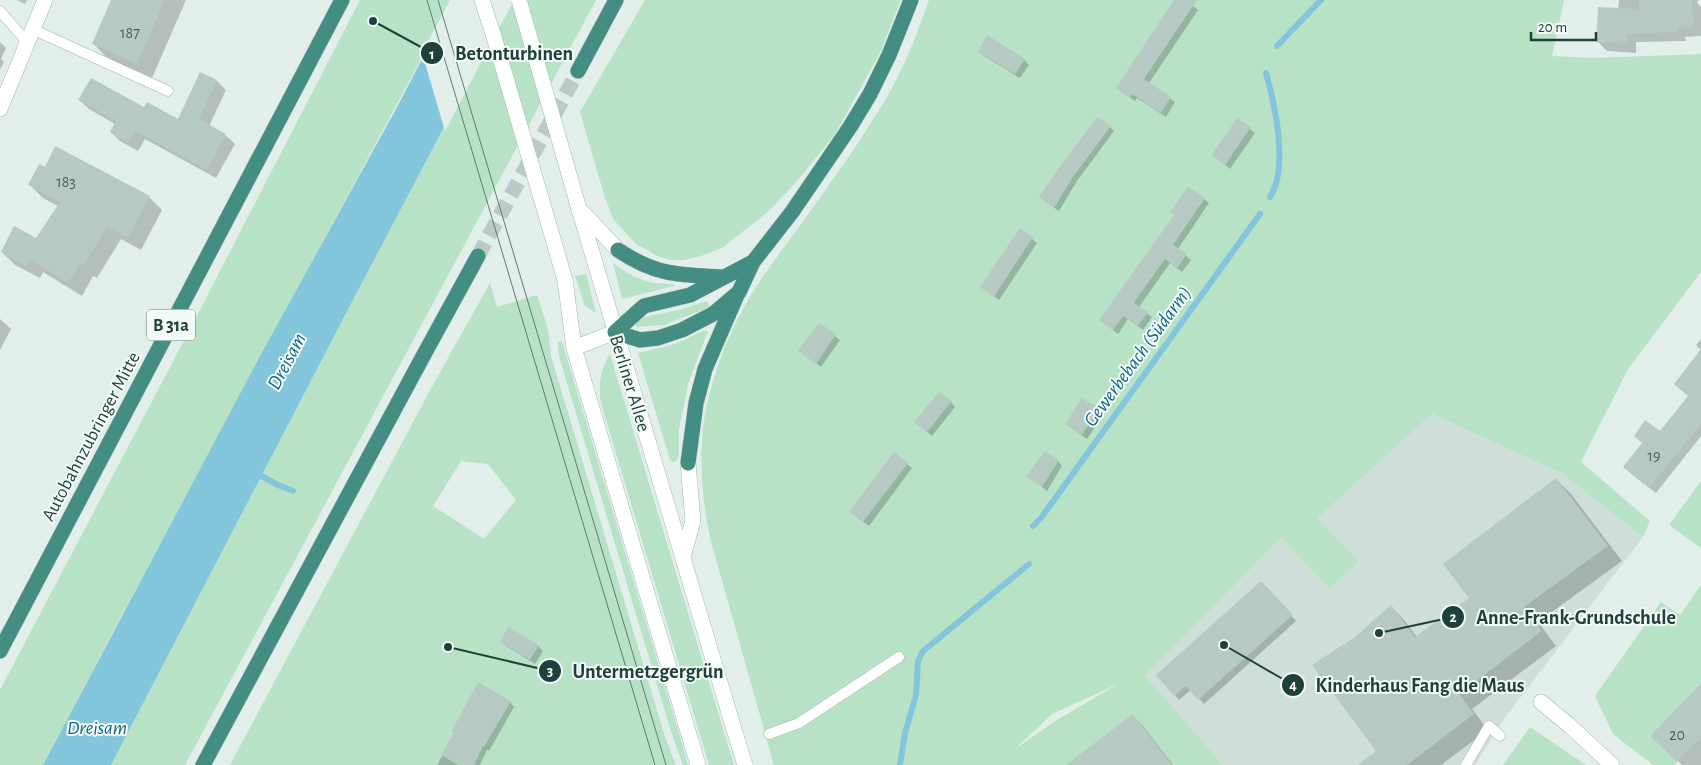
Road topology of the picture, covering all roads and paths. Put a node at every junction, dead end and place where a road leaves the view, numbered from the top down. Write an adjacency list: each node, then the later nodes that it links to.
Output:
1 (45, 0): 8 (main road)
2 (342, 0): 22 (highway, Autobahnzubringer Mitte / B 31a)
3 (482, 0): 19 (main road, bridge)
4 (519, 0): 12 (main road, Berliner Allee, bridge)
5 (616, 0): 9 (highway)
6 (911, 0): 15 (highway)
7 (0, 11): 8 (lane)
8 (30, 35): 10 (lane); 11 (main road)
9 (578, 71)
10 (168, 91)
11 (0, 109)
12 (579, 209): 13 (main road); 18 (main road, Berliner Allee)
13 (618, 250): 16 (highway)
14 (478, 256): 27 (highway)
15 (753, 262): 16 (highway); 17 (highway)
16 (723, 277): 18 (highway)
17 (739, 292): 18 (highway); 20 (highway)
18 (615, 332): 19 (main road); 21 (main road, Berliner Allee)
19 (574, 348): 28 (main road)
20 (688, 463): 21 (main road)
21 (683, 558): 29 (main road, Berliner Allee, bridge)
22 (0, 651)
23 (899, 657): 25 (lane)
24 (1541, 702): 31 (main road)
25 (769, 734)
26 (1500, 736): 30 (lane)
27 (202, 765)
28 (698, 765)
29 (745, 765)
30 (1466, 765)
31 (1612, 765)

